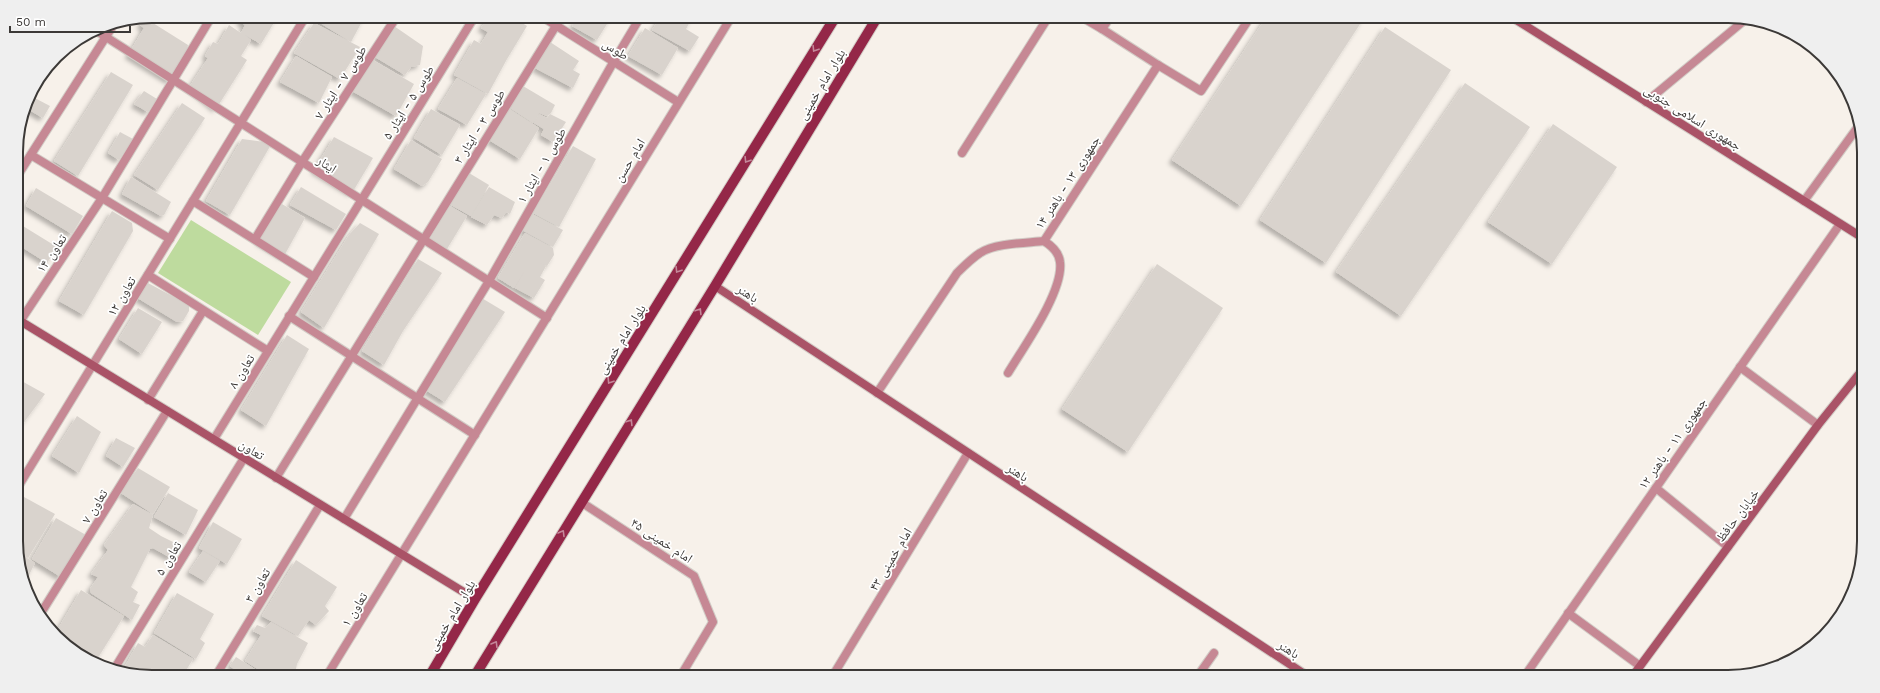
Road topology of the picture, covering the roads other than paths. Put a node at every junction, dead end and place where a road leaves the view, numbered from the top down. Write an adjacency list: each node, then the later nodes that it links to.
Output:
1 (208, 23): 23 (street, تعاون ۱۴)
2 (302, 23): 26 (street, تعاون ۱۲)
3 (392, 23): 30 (street, طوس ۷ - ایثار ۷)
4 (471, 23): 33 (street, طوس ۵ - ایثار ۵)
5 (553, 23): 16 (street, طوس)
6 (637, 23): 21 (street, طوس ۱ - ایثار ۱)
7 (728, 23): 24 (street, امام حسن)
8 (832, 23): 74 (main road, بلوار امام خمینی, one-way to 74)
9 (874, 23): 45 (main road, بلوار امام خمینی)
10 (1045, 23): 28 (street)
11 (1092, 23): 17 (street)
12 (1106, 23): 17 (street)
13 (1246, 23): 22 (street)
14 (1521, 23): 25 (main road, جمهوری اسلامی جنوبی)
15 (1740, 24): 25 (street)
16 (556, 25): 21 (street, طوس); 40 (street, طوس ۳ - ایثار ۳)
17 (1102, 29): 22 (street)
18 (110, 30): 20 (street)
19 (101, 34): 20 (street, ایثار)
20 (106, 37): 23 (street, ایثار); 29 (street)
21 (614, 61): 24 (street, طوس); 44 (street, طوس ۱ - ایثار ۱)
22 (1158, 65): 41 (street, جمهوری ۱۳ - باهنر ۱۴)
23 (173, 80): 26 (street, ایثار); 32 (street, تعاون ۱۴)
24 (678, 102): 49 (street, امام حسن)
25 (1646, 102): 35 (main road, جمهوری اسلامی جنوبی)
26 (240, 122): 30 (street, ایثار); 34 (street, تعاون ۱۲)
27 (1855, 131): 35 (street)
28 (962, 152)
29 (31, 155): 31 (street); 32 (street)
30 (302, 162): 33 (street, ایثار); 39 (street, طوس ۷ - ایثار ۷)
31 (23, 167)
32 (102, 198): 38 (street); 47 (street, تعاون ۱۴)
33 (362, 200): 40 (street, ایثار); 43 (street, طوس ۵ - ایثار ۵)
34 (193, 201): 38 (street, تعاون ۱۲); 39 (street)
35 (1804, 201): 36 (main road, جمهوری اسلامی جنوبی)
36 (1840, 224): 37 (main road, جمهوری اسلامی جنوبی); 54 (street, جمهوری ۱۱ - باهنر ۱۲)
37 (1857, 234)
38 (170, 238): 42 (street, تعاون ۱۲)
39 (255, 239): 43 (street)
40 (424, 239): 44 (street, ایثار); 52 (street, طوس ۳ - ایثار ۳)
41 (1044, 241): 55 (street); 57 (street, جمهوری ۱۳ - باهنر ۱۴)
42 (148, 275): 46 (street); 53 (street, تعاون ۱۲)
43 (314, 276): 48 (street, تعاون ۸)
44 (489, 281): 49 (street, ایثار); 58 (street, طوس ۱ - ایثار ۱)
45 (714, 286): 57 (main road, باهنر); 69 (main road, بلوار امام خمینی, one-way to 45)
46 (204, 311): 51 (street); 59 (street)
47 (23, 315)
48 (289, 316): 51 (street, تعاون ۸); 52 (street)
49 (547, 318): 62 (street, امام حسن)
50 (23, 325): 53 (main road, تعاون)
51 (268, 351): 63 (street, تعاون ۸)
52 (352, 356): 58 (street); 66 (street, طوس ۳ - ایثار ۳)
53 (93, 366): 59 (main road, تعاون); 67 (street, تعاون ۱۲)
54 (1740, 367): 61 (street); 68 (street, جمهوری ۱۱ - باهنر ۱۲)
55 (1008, 373)
56 (1857, 378): 61 (main road, خیابان حافظ)
57 (877, 393): 64 (main road, باهنر)
58 (417, 398): 62 (street); 71 (street, طوس ۱ - ایثار ۱)
59 (148, 400): 60 (main road, تعاون)
60 (167, 411): 63 (main road, تعاون); 75 (street, تعاون ۷)
61 (1818, 425): 72 (main road, خیابان حافظ)
62 (475, 435): 73 (street, تعاون ۱)
63 (214, 439): 65 (main road, تعاون)
64 (968, 453): 85 (street, امام خمینی ۴۳); 87 (main road, باهنر)
65 (244, 458): 66 (main road, تعاون); 78 (street, تعاون ۵)
66 (276, 478): 70 (main road, تعاون)
67 (23, 479)
68 (1656, 488): 72 (street); 76 (street, جمهوری ۱۱ - باهنر ۱۲)
69 (581, 502): 83 (main road, بلوار امام خمینی, one-way to 69); 84 (street, امام خمینی ۴۵)
70 (320, 505): 71 (main road, تعاون); 80 (street, تعاون ۳)
71 (344, 519): 73 (main road, تعاون)
72 (1728, 547): 79 (main road, خیابان حافظ)
73 (402, 554): 74 (main road, تعاون); 81 (street, تعاون ۱)
74 (475, 600): 82 (main road, بلوار امام خمینی)
75 (43, 609)
76 (1568, 613): 79 (street); 88 (street, جمهوری ۱۱ - باهنر ۱۲)
77 (1214, 653): 86 (street)
78 (117, 665)
79 (1640, 666): 89 (main road, خیابان حافظ)
80 (219, 670)
81 (330, 670)
82 (433, 670)
83 (478, 670)
84 (684, 670)
85 (836, 670)
86 (1202, 670)
87 (1298, 670)
88 (1529, 670)
89 (1637, 670)

